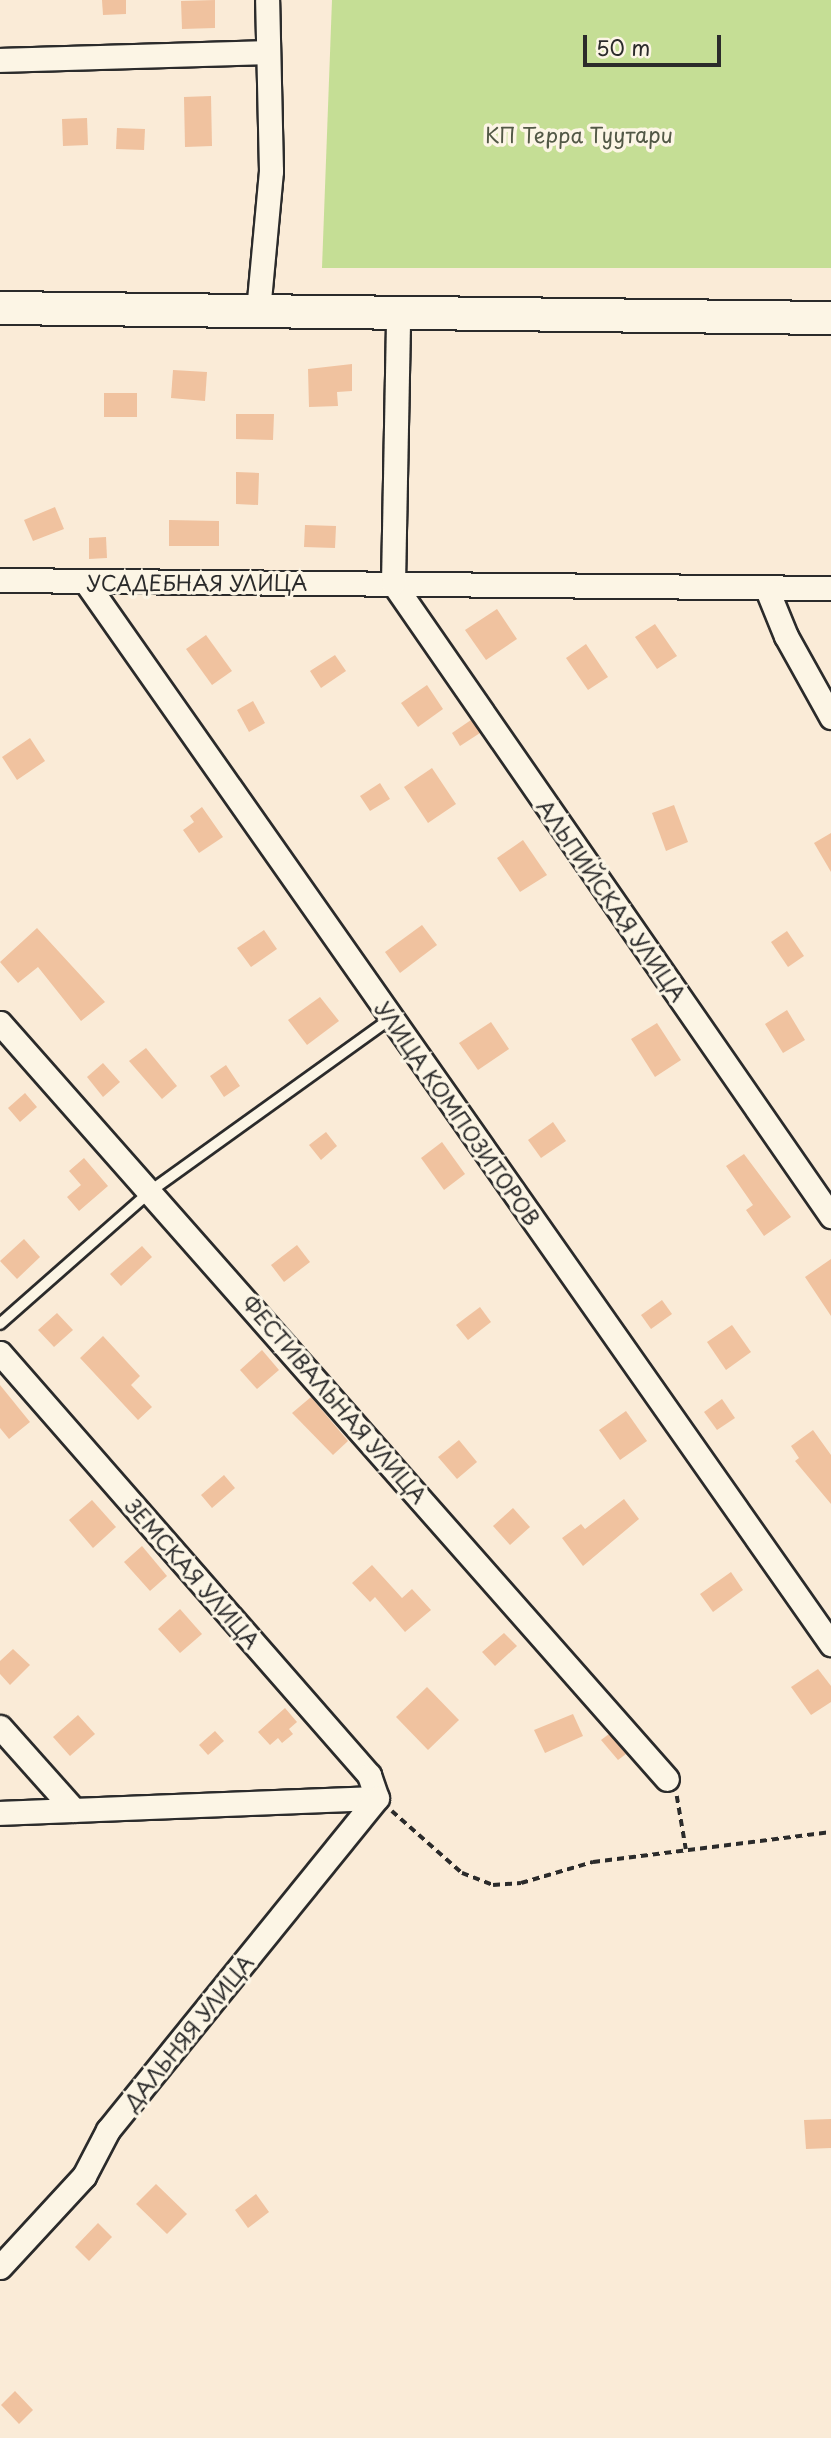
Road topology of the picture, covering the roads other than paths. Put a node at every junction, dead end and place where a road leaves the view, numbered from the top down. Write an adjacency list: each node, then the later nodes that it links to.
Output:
1 (267, 0): 2 (street)
2 (267, 52): 3 (street); 5 (street)
3 (0, 60)
4 (0, 308): 5 (street)
5 (258, 311): 6 (street)
6 (398, 313): 7 (street); 10 (street)
7 (831, 318)
8 (0, 580): 9 (street, УСАДЕБНАЯ УЛИЦА)
9 (85, 581): 10 (street, УСАДЕБНАЯ УЛИЦА); 14 (street, УЛИЦА КОМПОЗИТОРОВ)
10 (393, 583): 11 (street, УСАДЕБНАЯ УЛИЦА); 17 (street, АЛЬПИЙСКАЯ УЛИЦА)
11 (766, 587): 12 (street, УСАДЕБНАЯ УЛИЦА); 13 (street)
12 (831, 588)
13 (831, 717)
14 (391, 1018): 16 (lane); 20 (street, УЛИЦА КОМПОЗИТОРОВ)
15 (0, 1023): 16 (street, ФЕСТИВАЛЬНАЯ УЛИЦА)
16 (152, 1190): 18 (lane); 22 (street, ФЕСТИВАЛЬНАЯ УЛИЦА)
17 (831, 1216)
18 (0, 1324)
19 (0, 1353): 23 (street, ЗЕМСКАЯ УЛИЦА)
20 (831, 1644)
21 (0, 1727): 24 (street)
22 (667, 1779)
23 (377, 1798): 24 (street); 26 (street, ДАЛЬНЯЯ УЛИЦА)
24 (74, 1810): 25 (street)
25 (0, 1813)
26 (0, 2267)

